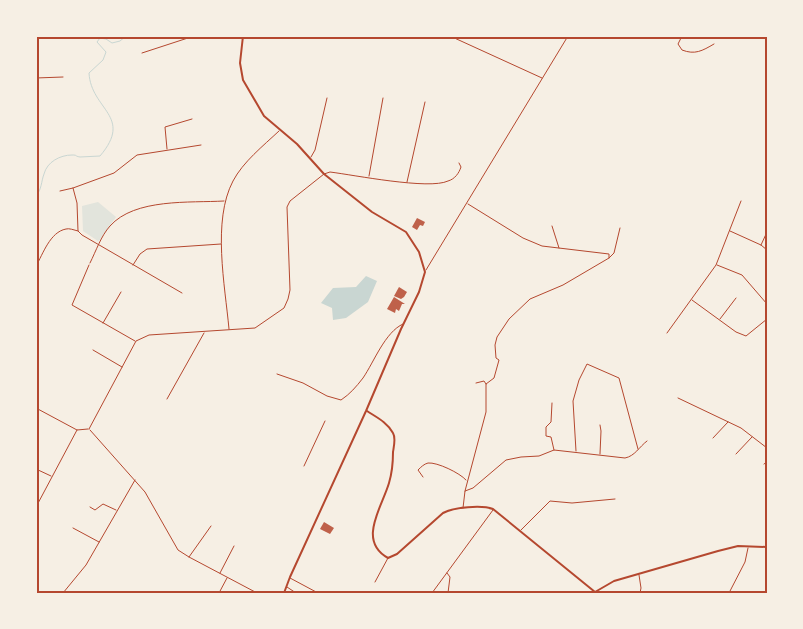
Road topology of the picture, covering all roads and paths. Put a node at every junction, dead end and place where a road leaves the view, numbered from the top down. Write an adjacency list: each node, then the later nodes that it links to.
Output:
1 (194, 36): 7 (street)
2 (242, 36): 15 (street)
3 (450, 36): 10 (street)
4 (568, 36): 10 (street)
5 (682, 36): 6 (street)
6 (714, 44)
7 (142, 53)
8 (63, 76): 9 (street)
9 (36, 78)
10 (542, 79): 27 (street)
11 (327, 98): 18 (street)
12 (383, 98): 21 (street)
13 (425, 102): 22 (street)
14 (192, 119): 17 (street)
15 (280, 130): 18 (street); 25 (street)
16 (201, 145): 17 (street)
17 (168, 150): 23 (street)
18 (310, 157): 20 (street)
19 (459, 163): 22 (street)
20 (324, 174): 21 (street); 42 (street); 52 (street)
21 (369, 177): 22 (street)
22 (407, 182)
23 (73, 188): 24 (street); 30 (street)
24 (60, 191)
25 (225, 201): 33 (street); 34 (street)
26 (741, 201): 31 (street)
27 (467, 204): 36 (street); 42 (street)
28 (552, 226): 36 (street)
29 (620, 228): 38 (street)
30 (78, 231): 34 (street); 41 (street)
31 (730, 231): 35 (street); 40 (street)
32 (767, 232): 35 (street)
33 (222, 244): 39 (street); 52 (street)
34 (99, 245): 39 (street); 50 (street)
35 (762, 245): 37 (street)
36 (559, 248): 38 (street)
37 (767, 250)
38 (609, 258): 60 (street)
39 (133, 265): 44 (street)
40 (716, 265): 46 (street); 47 (street)
41 (36, 266)
42 (425, 272): 51 (street)
43 (121, 292): 50 (street)
44 (182, 293)
45 (736, 298): 49 (street)
46 (691, 300): 49 (street); 54 (street)
47 (767, 304)
48 (767, 319): 49 (street)
49 (719, 320)
50 (103, 324): 55 (street)
51 (403, 324): 58 (street); 65 (street)
52 (229, 330): 53 (street)
53 (204, 332): 55 (street); 62 (street)
54 (667, 333)
55 (136, 342): 57 (street)
56 (94, 350): 57 (street)
57 (122, 367): 69 (street)
58 (277, 374)
59 (476, 383): 60 (street)
60 (486, 384): 87 (street)
61 (678, 398): 67 (street)
62 (167, 399)
63 (552, 403): 76 (street)
64 (36, 408): 70 (street)
65 (366, 411): 103 (street); 108 (street)
66 (325, 420): 82 (street)
67 (728, 421): 71 (street); 72 (street)
68 (600, 425): 79 (street)
69 (89, 429): 70 (street); 86 (street)
70 (77, 430): 84 (street)
71 (753, 437): 74 (street); 78 (street)
72 (713, 438)
73 (647, 441): 75 (street)
74 (767, 448)
75 (638, 449): 77 (street); 79 (street)
76 (554, 450): 77 (street); 88 (street)
77 (576, 452): 79 (street)
78 (736, 454)
79 (600, 455)
80 (767, 462): 81 (street)
81 (764, 464)
82 (304, 466)
83 (36, 469): 84 (street)
84 (52, 476): 90 (street)
85 (423, 477): 87 (street)
86 (135, 480): 94 (street); 102 (street)
87 (467, 481): 88 (street)
88 (465, 491): 92 (street)
89 (615, 499): 97 (street)
90 (36, 507)
91 (90, 507): 94 (street)
92 (463, 509): 93 (street); 103 (street)
93 (493, 509): 97 (street); 104 (street)
94 (117, 510): 98 (street)
95 (211, 526): 102 (street)
96 (73, 528): 98 (street)
97 (520, 531): 112 (street)
98 (100, 542): 113 (street)
99 (234, 546): 105 (street)
100 (749, 546): 101 (street); 106 (street); 121 (street)
101 (767, 547)
102 (188, 557): 105 (street)
103 (388, 558): 109 (street)
104 (447, 573): 118 (street); 119 (street)
105 (220, 574): 107 (street)
106 (638, 574): 112 (street); 120 (street)
107 (227, 578): 114 (street); 115 (street)
108 (290, 578): 110 (street); 111 (street)
109 (375, 582)
110 (286, 587): 116 (street); 117 (street)
111 (318, 592)
112 (594, 592)
113 (63, 593)
114 (219, 593)
115 (256, 593)
116 (284, 593)
117 (296, 593)
118 (432, 593)
119 (448, 593)
120 (640, 593)
121 (729, 593)

